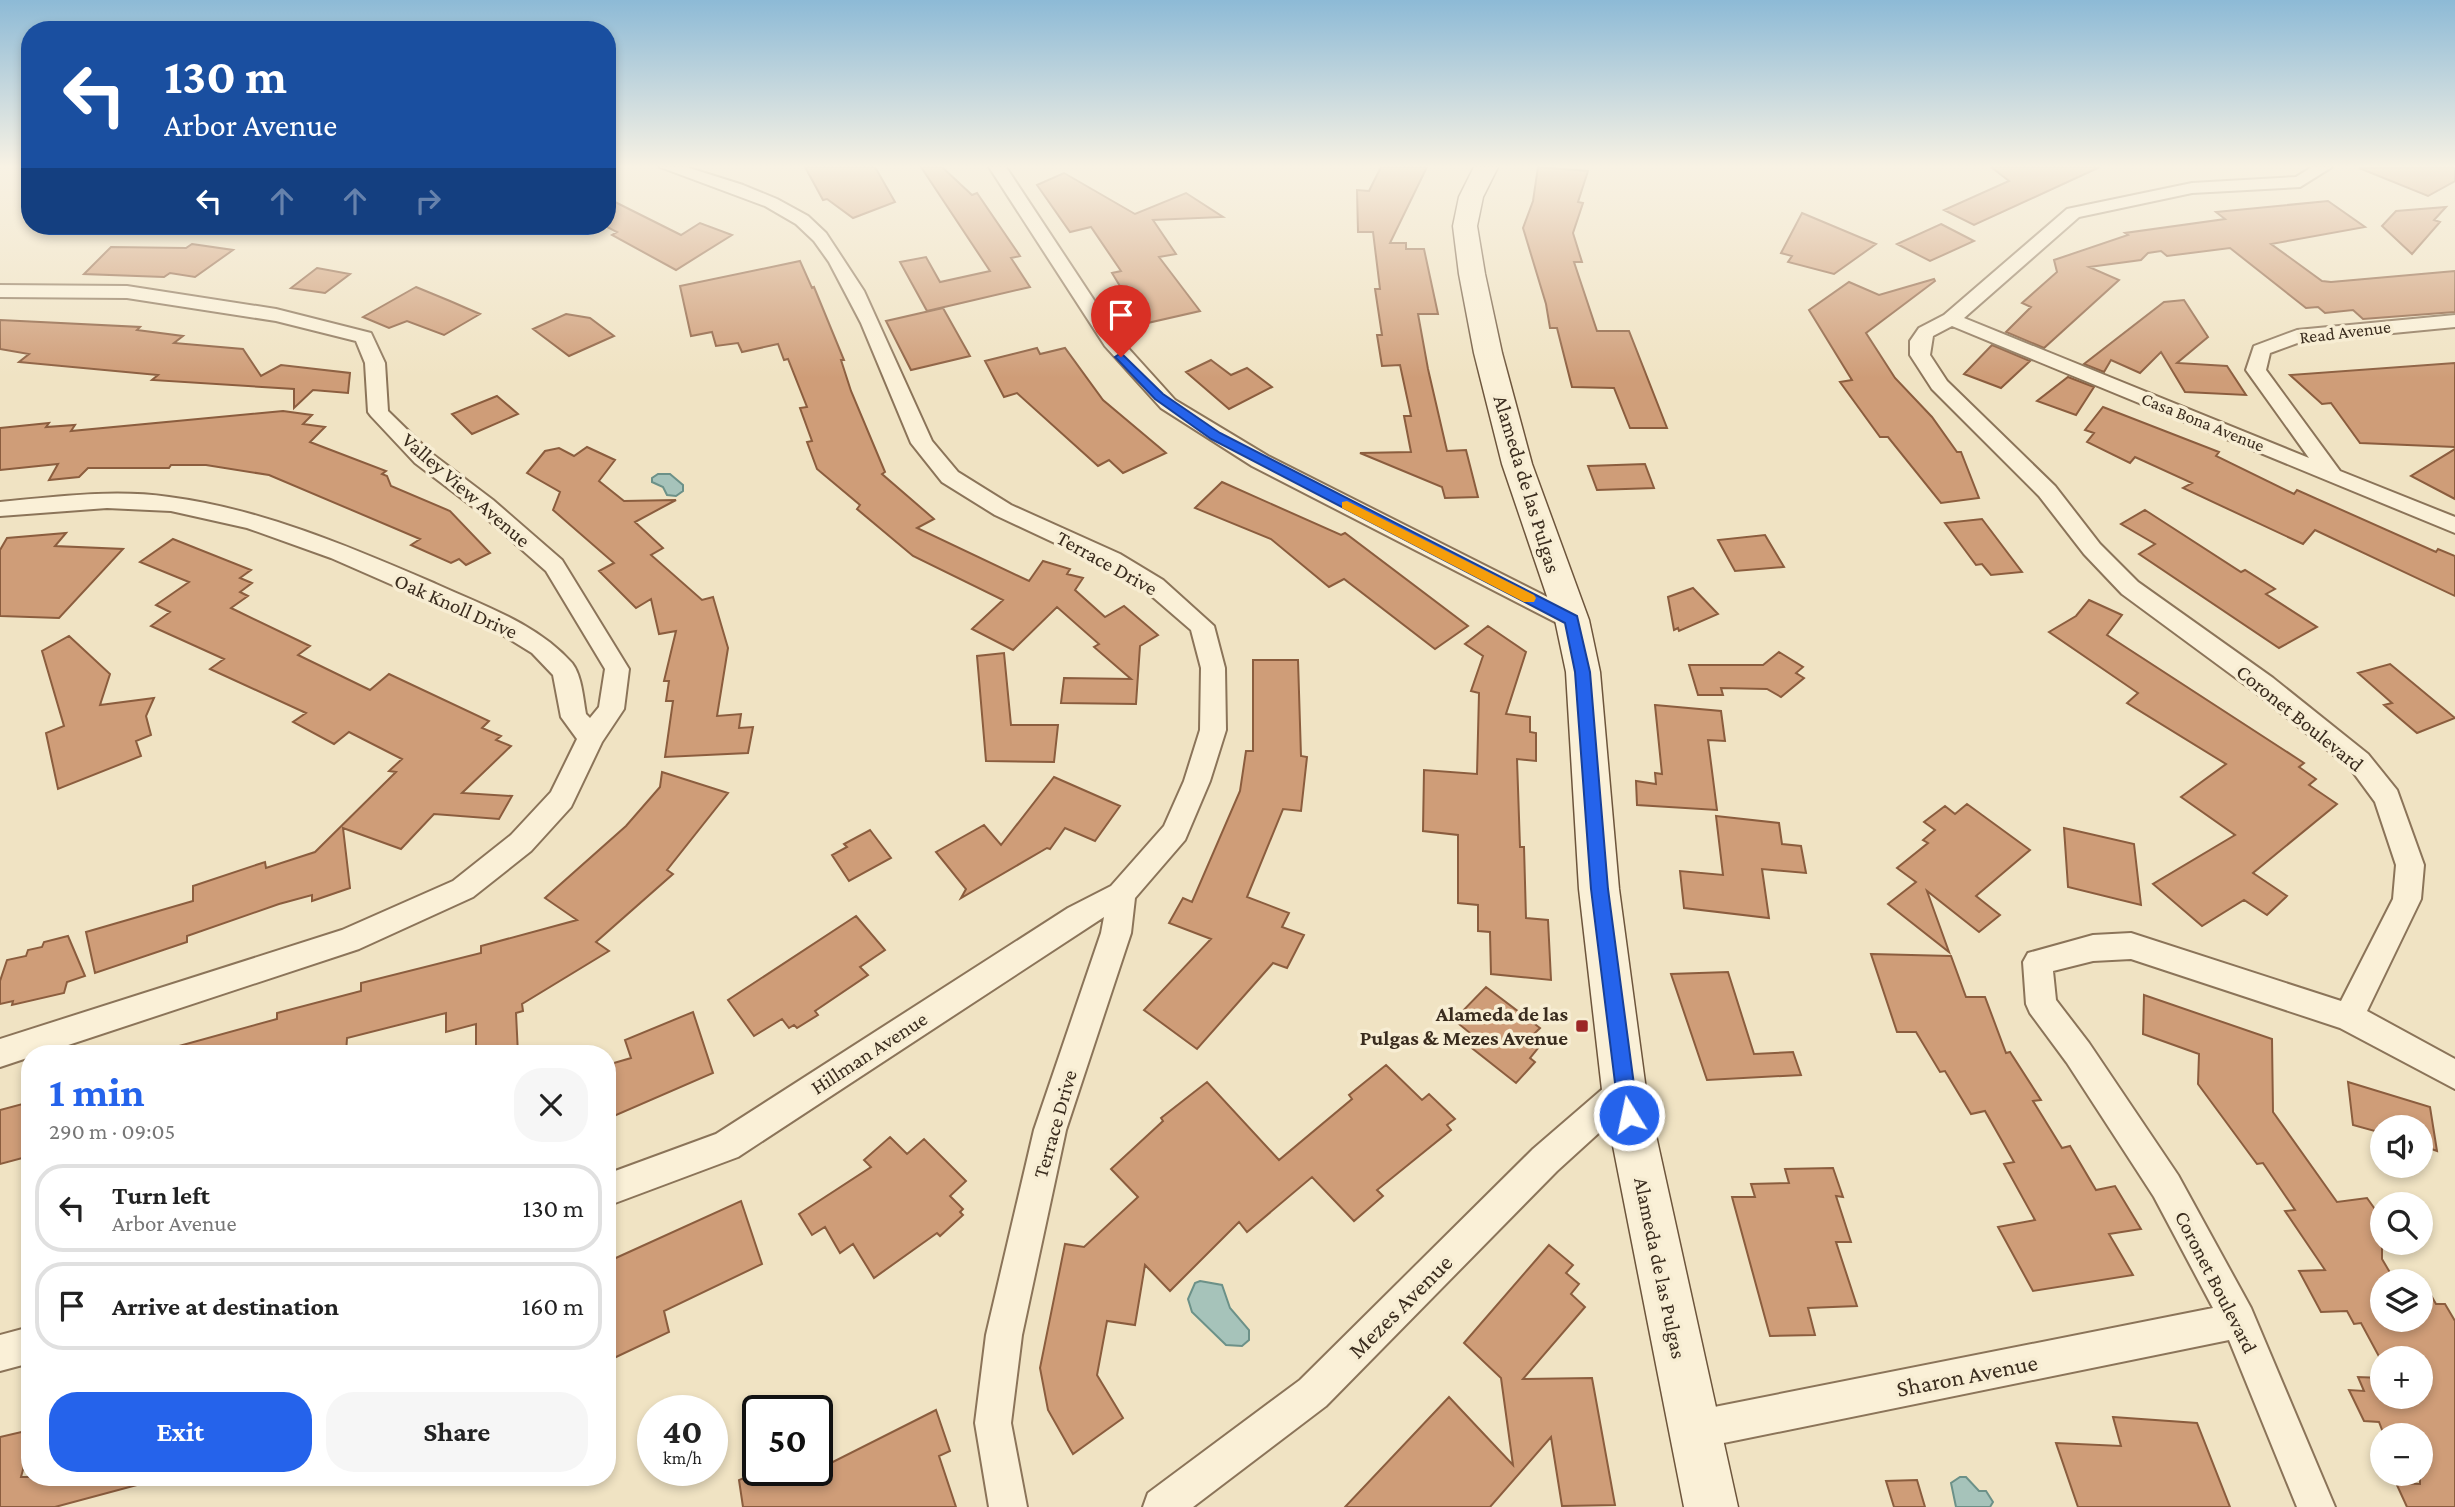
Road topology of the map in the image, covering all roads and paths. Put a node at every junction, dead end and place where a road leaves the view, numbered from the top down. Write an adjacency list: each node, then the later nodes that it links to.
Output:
1 (820, 237): 13 (street, Terrace Drive)
2 (1046, 237): 11 (street)
3 (1467, 237): 11 (main road, Alameda de las Pulgas)
4 (2045, 237): 6 (street, Coronet Boulevard)
5 (0, 291): 12 (street, Valley View Avenue)
6 (1951, 319): 8 (street, Casa Bona Avenue); 14 (street, Coronet Boulevard)
7 (2455, 321): 8 (street, Read Avenue)
8 (2332, 475): 10 (street, Casa Bona Avenue)
9 (0, 509): 12 (street, Oak Knoll Drive)
10 (2455, 526)
11 (1572, 620): 19 (main road, Alameda de las Pulgas)
12 (591, 737): 16 (street)
13 (1121, 894): 20 (street, Hillman Avenue); 25 (street, Terrace Drive)
14 (2349, 1017): 18 (street); 21 (street, Coronet Boulevard)
15 (21, 1045): 17 (street)
16 (22, 1045)
17 (0, 1052)
18 (2455, 1075)
19 (1624, 1090): 24 (main road, Alameda de las Pulgas); 26 (street, Mezes Avenue)
20 (616, 1187)
21 (2239, 1320): 24 (street, Sharon Avenue); 28 (street, Coronet Boulevard)
22 (21, 1347): 23 (street)
23 (0, 1353)
24 (1694, 1430): 27 (main road, Alameda de las Pulgas)
25 (1008, 1507)
26 (1162, 1507)
27 (1711, 1507)
28 (2316, 1507)

